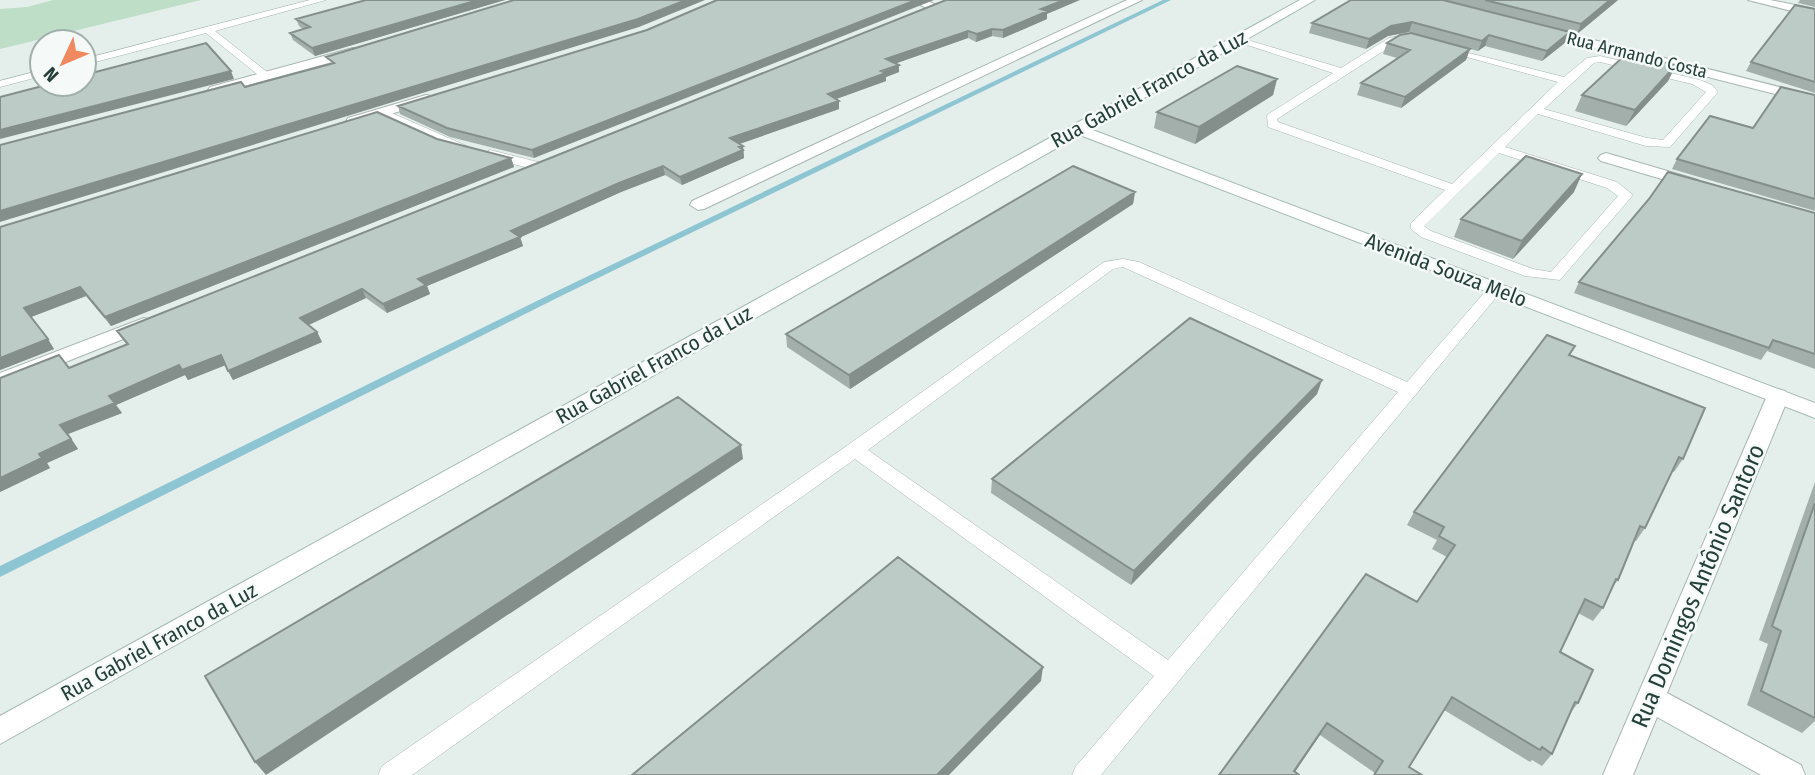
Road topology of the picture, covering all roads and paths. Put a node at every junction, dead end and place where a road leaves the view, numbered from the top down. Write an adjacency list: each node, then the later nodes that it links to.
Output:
1 (321, 0): 11 (lane)
2 (915, 0): 7 (street)
3 (951, 0): 7 (street)
4 (1136, 0): 33 (street)
5 (1309, 0): 12 (street, Rua Gabriel Franco da Luz)
6 (1754, 0): 8 (street)
7 (934, 7): 9 (street)
8 (1815, 13)
9 (908, 17)
10 (1524, 27): 22 (street, Rua Armando Costa)
11 (208, 30): 14 (lane); 17 (lane)
12 (1237, 40): 15 (lane); 26 (street, Rua Gabriel Franco da Luz)
13 (370, 46): 17 (street)
14 (98, 58)
15 (1342, 72): 18 (lane); 31 (lane)
16 (28, 77): 19 (lane)
17 (267, 77): 21 (street)
18 (1566, 81): 23 (lane); 23 (lane)
19 (0, 84)
20 (447, 93): 24 (street)
21 (202, 94)
22 (1815, 100)
23 (1536, 110): 27 (lane)
24 (381, 113): 25 (street); 29 (lane)
25 (342, 125)
26 (1078, 129): 34 (street, Avenida Souza Melo); 43 (street, Rua Gabriel Franco da Luz)
27 (1497, 148): 31 (lane); 31 (lane)
28 (1606, 158): 32 (street)
29 (544, 164): 30 (street)
30 (512, 177)
31 (1454, 189)
32 (1711, 189)
33 (698, 205)
34 (1495, 289): 37 (lane); 38 (street, Avenida Souza Melo)
35 (163, 317): 36 (street)
36 (0, 381)
37 (1409, 390): 40 (lane); 41 (lane)
38 (1778, 397): 39 (street, Avenida Souza Melo); 42 (street, Rua Domingos Antônio Santoro)
39 (1815, 411)
40 (855, 450): 41 (lane); 44 (lane)
41 (1170, 674): 45 (lane)
42 (1650, 699): 46 (street, Rua Domingos Antônio Santoro); 47 (street)
43 (0, 731)
44 (391, 775)
45 (1085, 775)
46 (1618, 775)
47 (1790, 775)

